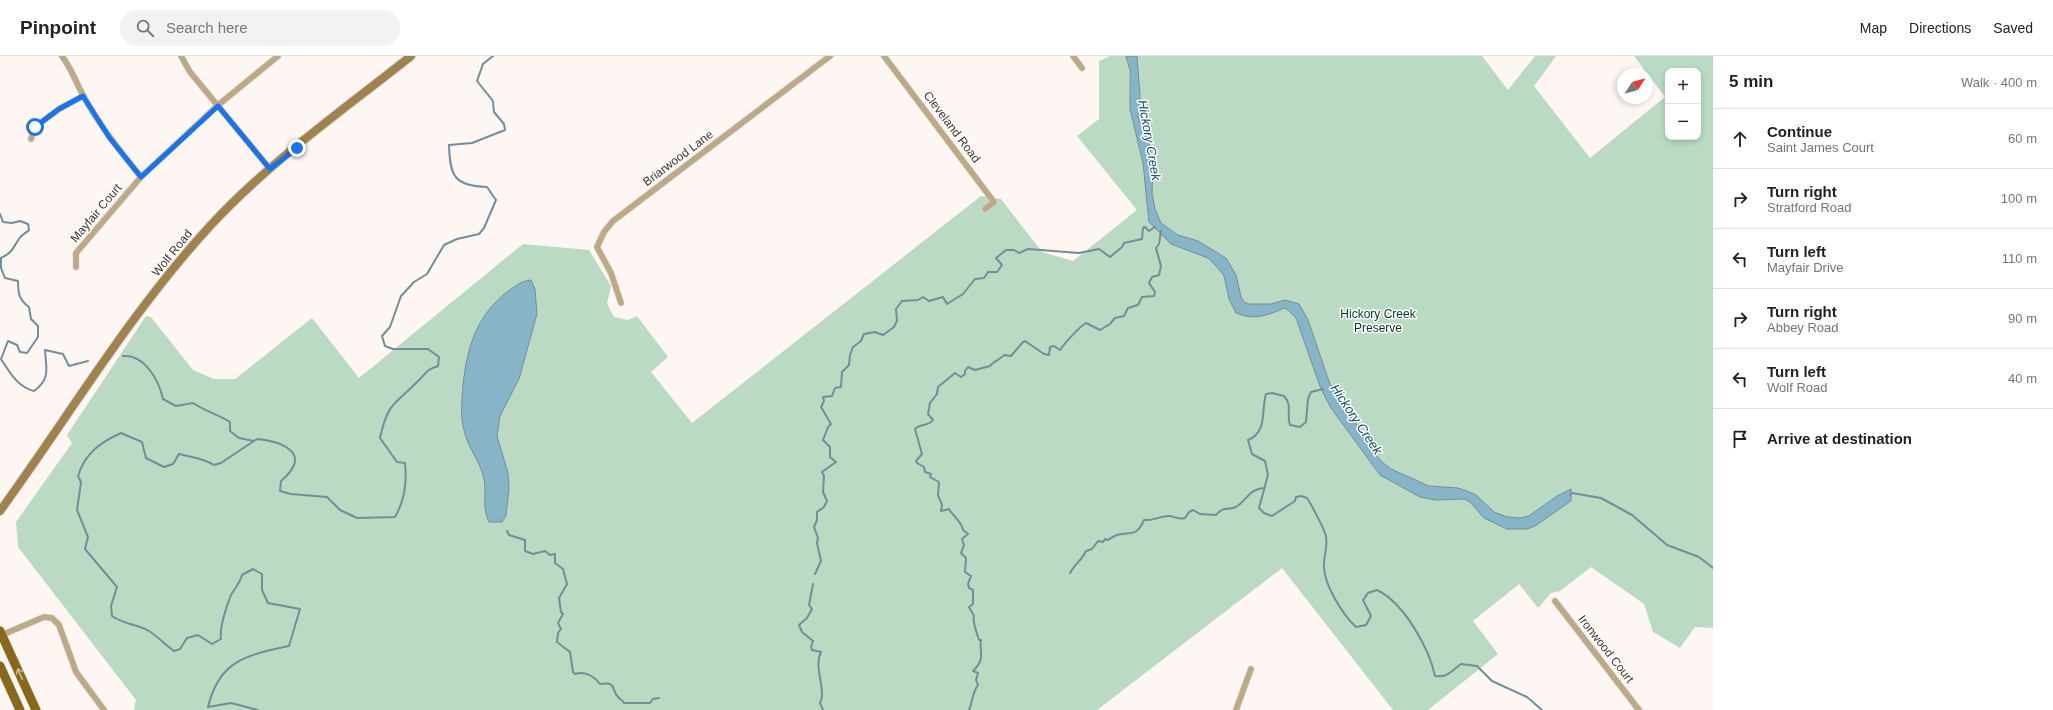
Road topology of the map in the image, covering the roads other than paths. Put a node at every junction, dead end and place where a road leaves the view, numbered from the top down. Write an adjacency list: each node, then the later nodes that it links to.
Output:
1 (62, 56): 9 (street)
2 (181, 56): 10 (street)
3 (278, 56): 10 (street, Mayfair Court)
4 (411, 56): 12 (main road, Wolf Road)
5 (830, 56): 16 (street, Briarwood Lane)
6 (884, 56): 14 (street, Cleveland Road)
7 (1072, 56): 8 (street)
8 (1082, 68)
9 (83, 96): 11 (street); 13 (street)
10 (218, 106): 12 (street); 13 (street, Mayfair Court)
11 (31, 138)
12 (270, 169): 17 (main road, Wolf Road)
13 (141, 177): 15 (street, Mayfair Court)
14 (985, 209)
15 (76, 267)
16 (621, 304)
17 (0, 511)
18 (1555, 601): 26 (street, Ironwood Court)
19 (1, 633): 23 (main road, one-way to 19); 24 (street)
20 (0, 666): 22 (main road)
21 (1251, 669): 25 (street)
22 (20, 710)
23 (36, 710)
24 (104, 710)
25 (1236, 710)
26 (1639, 710)

